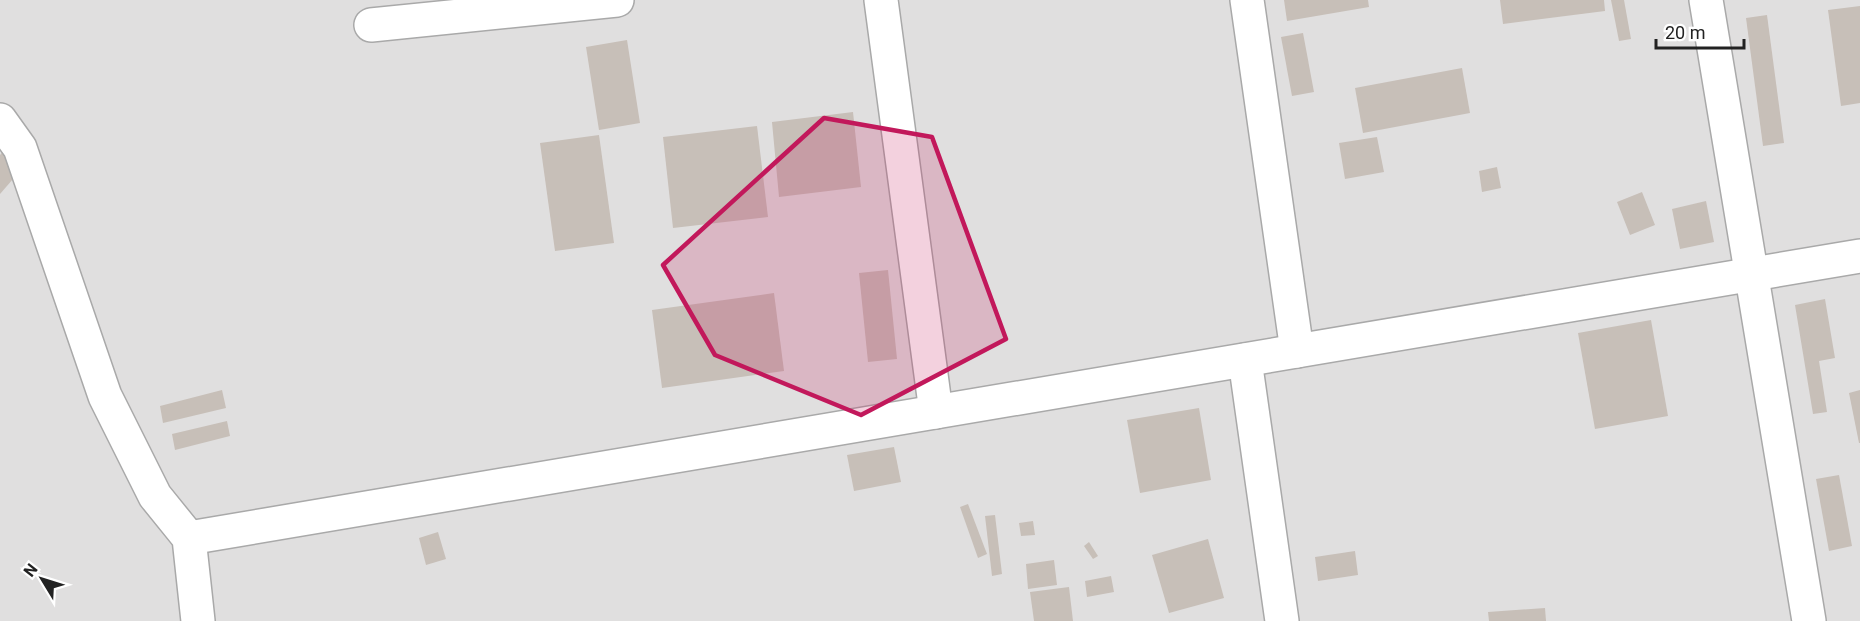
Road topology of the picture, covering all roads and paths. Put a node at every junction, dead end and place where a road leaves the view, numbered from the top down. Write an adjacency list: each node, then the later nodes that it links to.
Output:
1 (617, 0): 5 (street)
2 (881, 0): 11 (street)
3 (1247, 0): 9 (street)
4 (1706, 0): 8 (street)
5 (371, 25)
6 (0, 120): 12 (street)
7 (1860, 256): 8 (street)
8 (1751, 274): 9 (street); 15 (street)
9 (1296, 351): 10 (street)
10 (1245, 360): 11 (street); 14 (street)
11 (936, 412): 12 (street)
12 (189, 538): 13 (street)
13 (198, 621)
14 (1282, 621)
15 (1809, 621)

